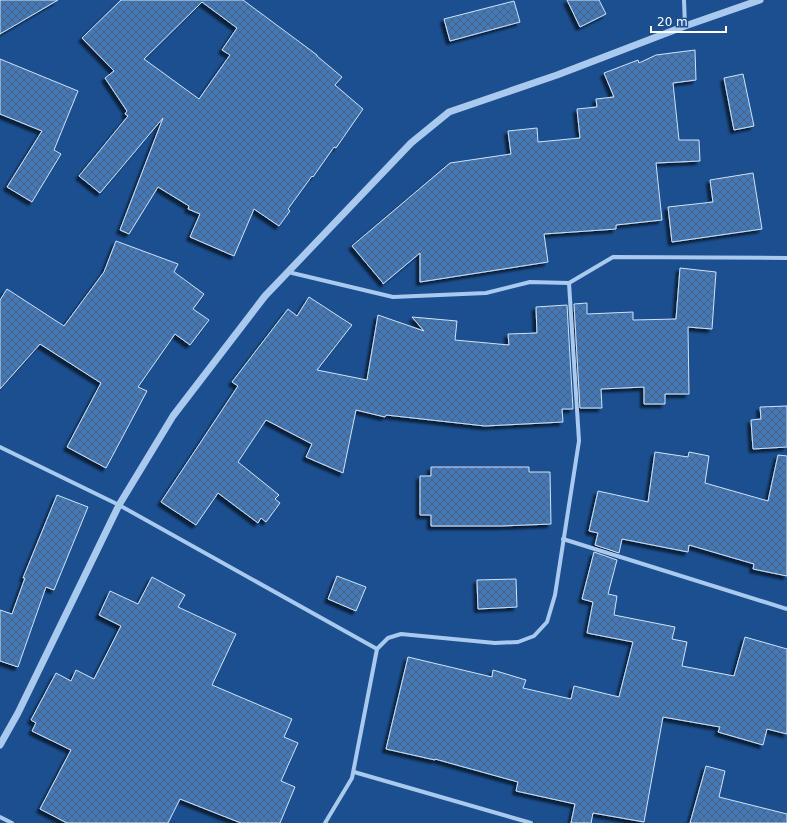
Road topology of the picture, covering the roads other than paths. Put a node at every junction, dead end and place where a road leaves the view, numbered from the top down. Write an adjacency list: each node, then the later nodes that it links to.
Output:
1 (684, 0): 3 (street)
2 (760, 0): 3 (street)
3 (685, 26): 5 (street)
4 (787, 258): 6 (street)
5 (288, 272): 6 (street); 8 (street)
6 (569, 283): 9 (street)
7 (0, 447): 8 (street)
8 (119, 506): 11 (street); 12 (street)
9 (563, 539): 10 (street); 11 (street)
10 (787, 610)
11 (378, 648): 13 (street)
12 (0, 745)
13 (354, 772): 16 (street); 17 (street)
14 (0, 817): 15 (street)
15 (12, 823)
16 (325, 823)
17 (531, 823)

